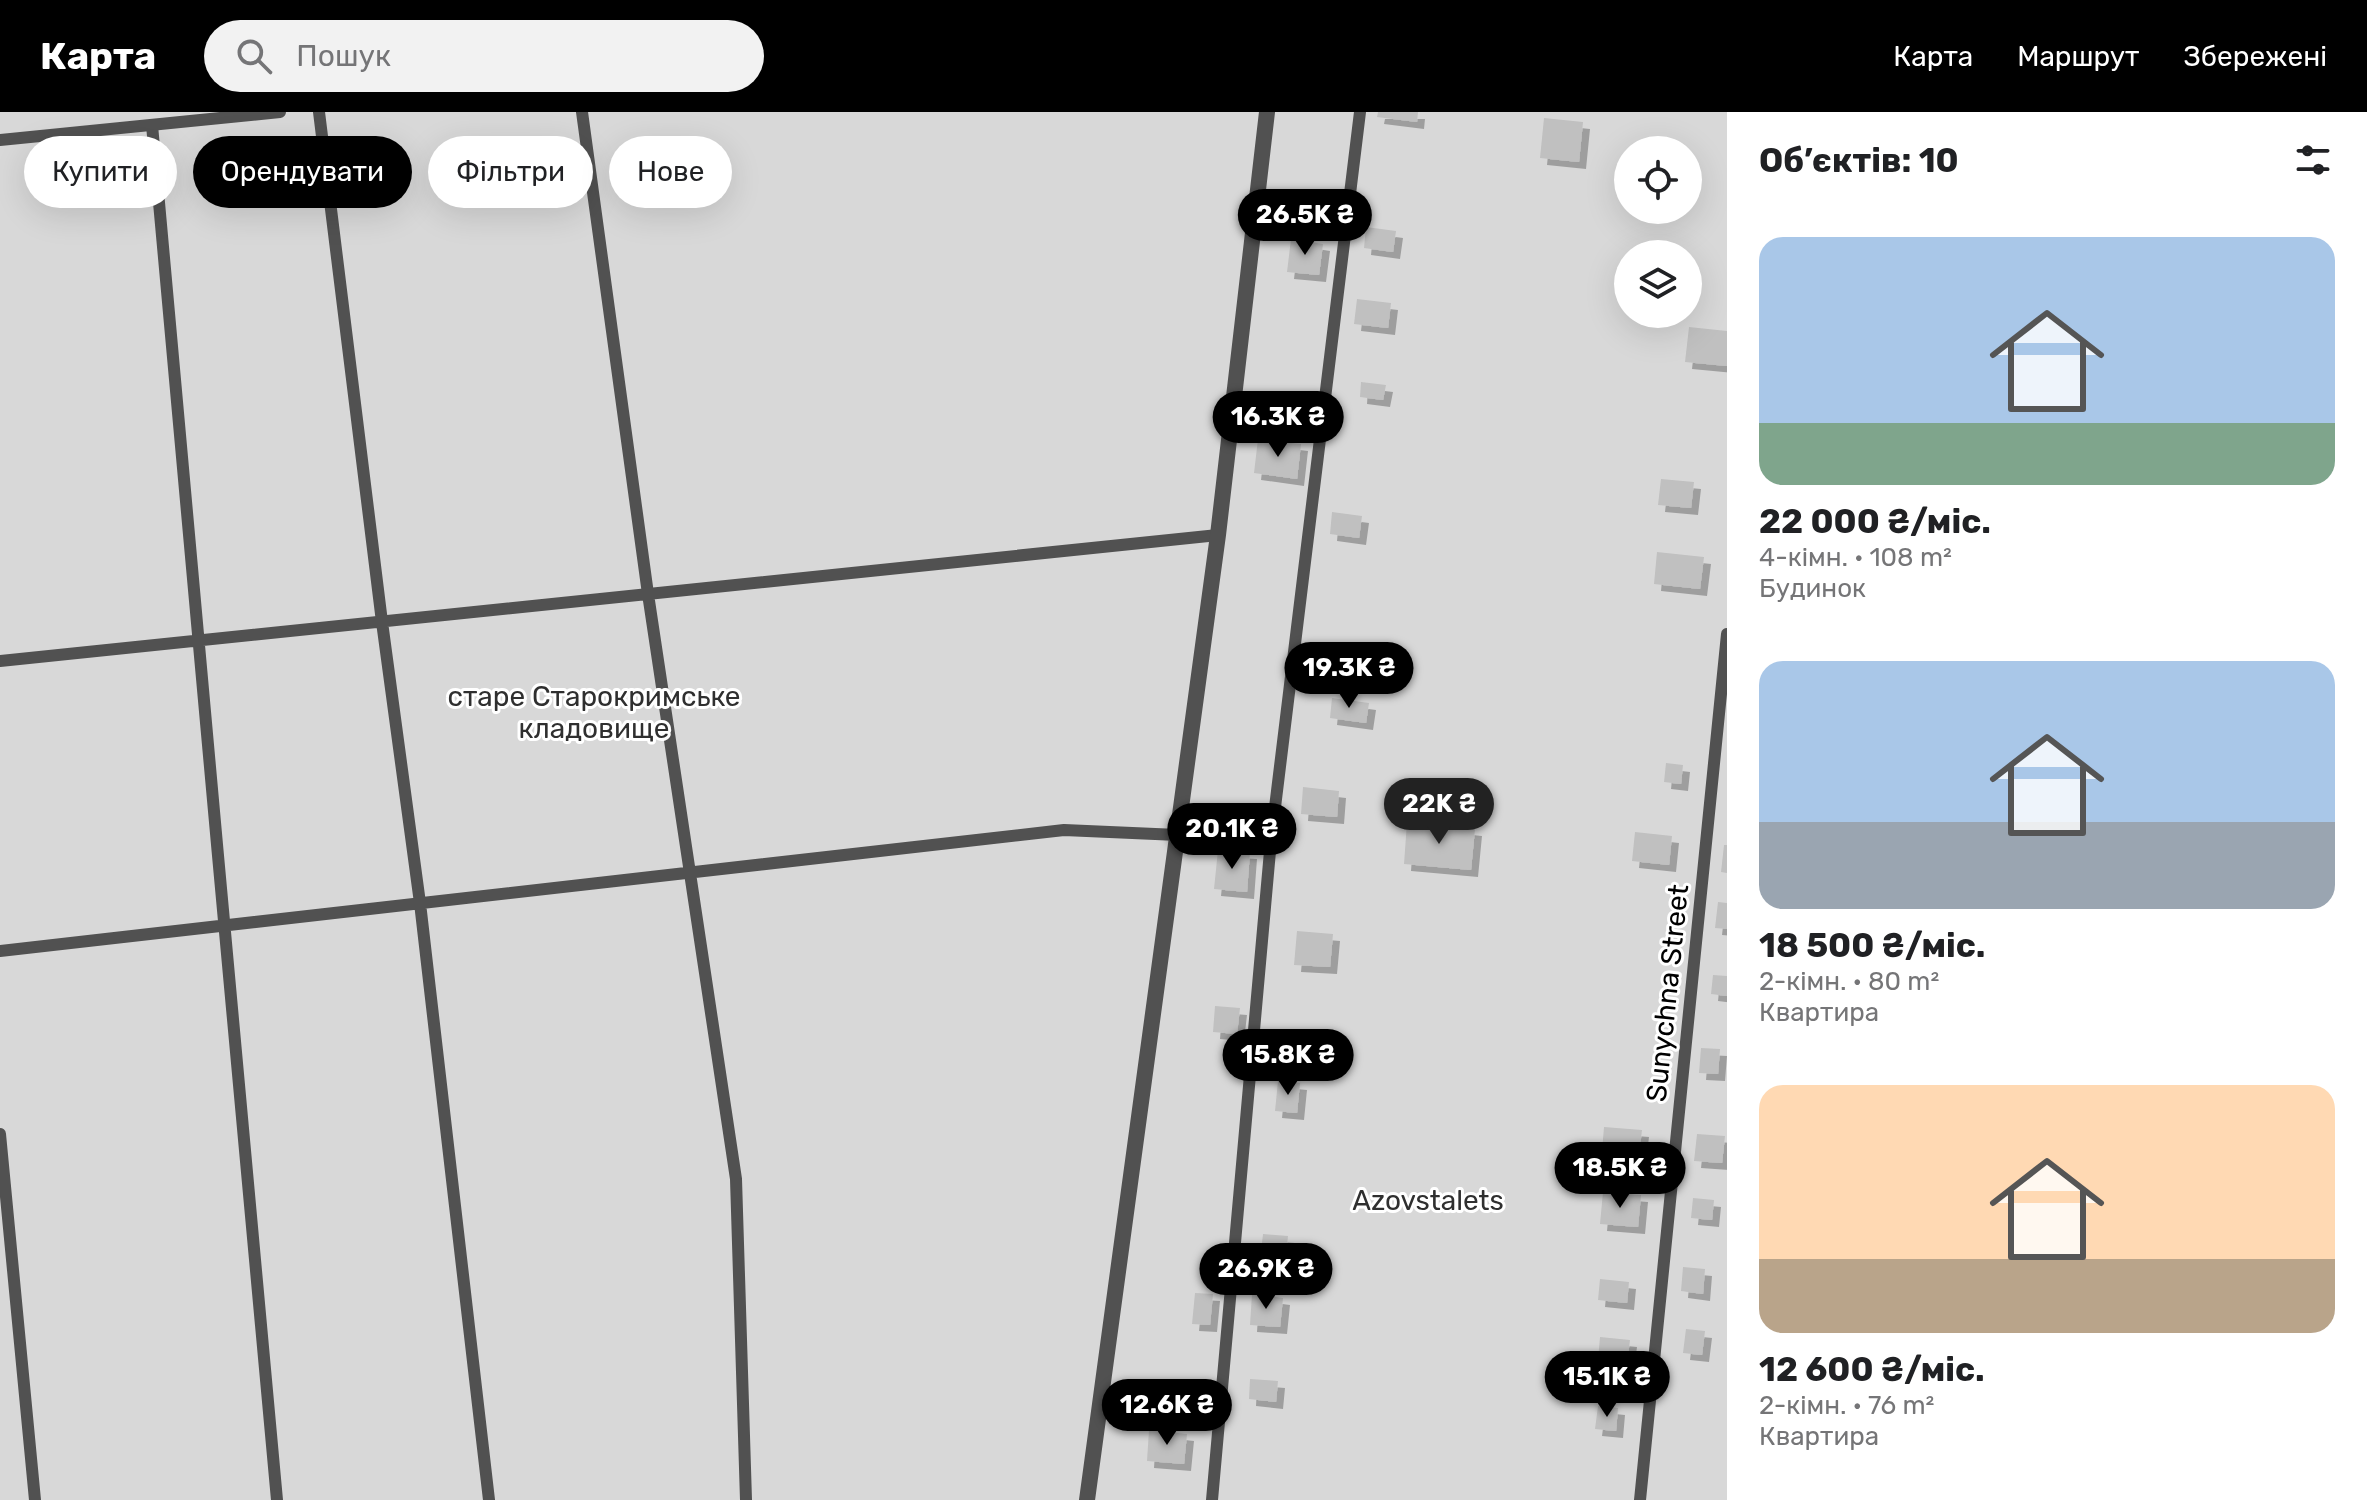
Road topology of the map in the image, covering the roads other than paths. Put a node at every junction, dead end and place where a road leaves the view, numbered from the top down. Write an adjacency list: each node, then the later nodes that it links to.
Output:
1 (280, 112): 6 (lane)
2 (319, 112): 10 (lane)
3 (582, 112): 9 (lane)
4 (1267, 112): 8 (street)
5 (1360, 112): 25 (lane)
6 (152, 125): 7 (lane); 12 (lane)
7 (0, 140)
8 (1218, 535): 9 (lane); 14 (street)
9 (648, 594): 10 (lane); 15 (lane)
10 (382, 622): 12 (lane); 16 (lane)
11 (1727, 634): 26 (lane, Sunychna Street)
12 (200, 640): 13 (lane); 17 (lane)
13 (0, 661)
14 (1178, 835): 15 (lane); 24 (street)
15 (690, 872): 16 (lane); 23 (lane)
16 (420, 903): 17 (lane); 22 (lane)
17 (223, 925): 18 (lane); 21 (lane)
18 (0, 951)
19 (0, 1134): 20 (lane)
20 (35, 1500)
21 (277, 1500)
22 (489, 1500)
23 (746, 1500)
24 (1087, 1500)
25 (1212, 1500)
26 (1640, 1500)

